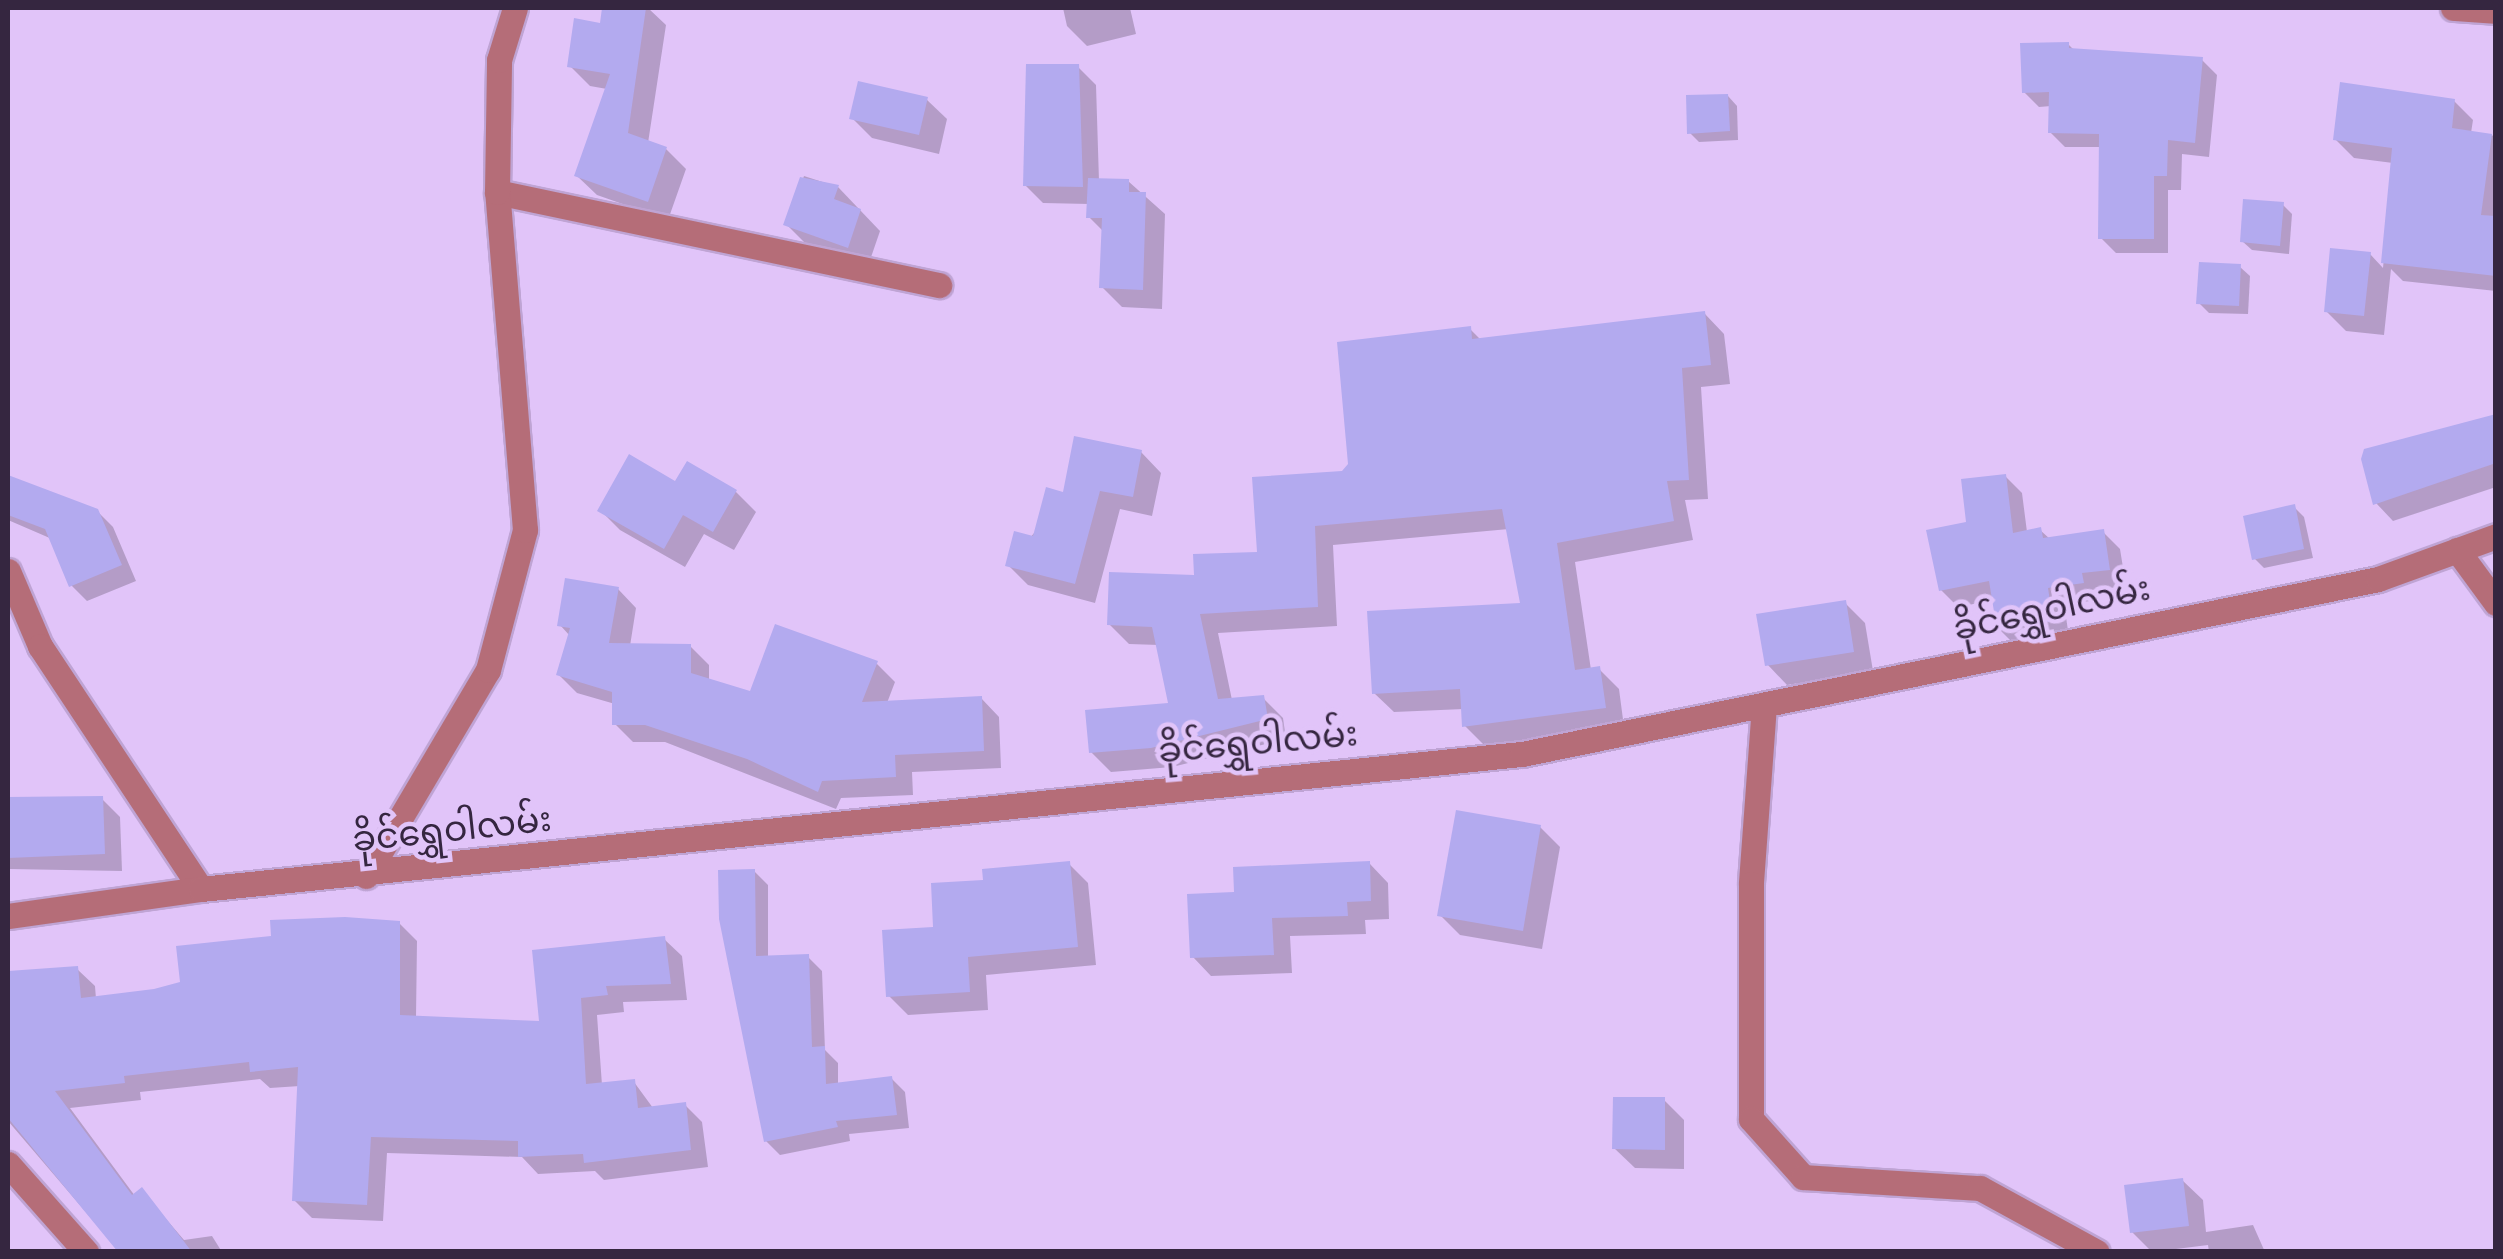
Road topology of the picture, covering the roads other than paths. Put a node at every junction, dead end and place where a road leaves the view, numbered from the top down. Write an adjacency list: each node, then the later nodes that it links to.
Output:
1 (515, 8): 4 (street)
2 (2452, 8): 3 (street)
3 (2496, 11)
4 (497, 192): 5 (street); 11 (street)
5 (939, 284)
6 (2496, 536): 7 (street, ခိုင်ရွှေဝါလမ်း)
7 (2457, 550): 9 (street); 10 (street, ခိုင်ရွှေဝါလမ်း)
8 (8, 571): 12 (street)
9 (2496, 603)
10 (1764, 705): 11 (street, ခိုင်ရွှေဝါလမ်း); 16 (street)
11 (366, 876): 12 (street, ခိုင်ရွှေဝါလမ်း)
12 (201, 889): 13 (street, ခိုင်ရွှေဝါလမ်း)
13 (8, 916)
14 (8, 1164): 15 (street)
15 (86, 1252)
16 (2097, 1252)

